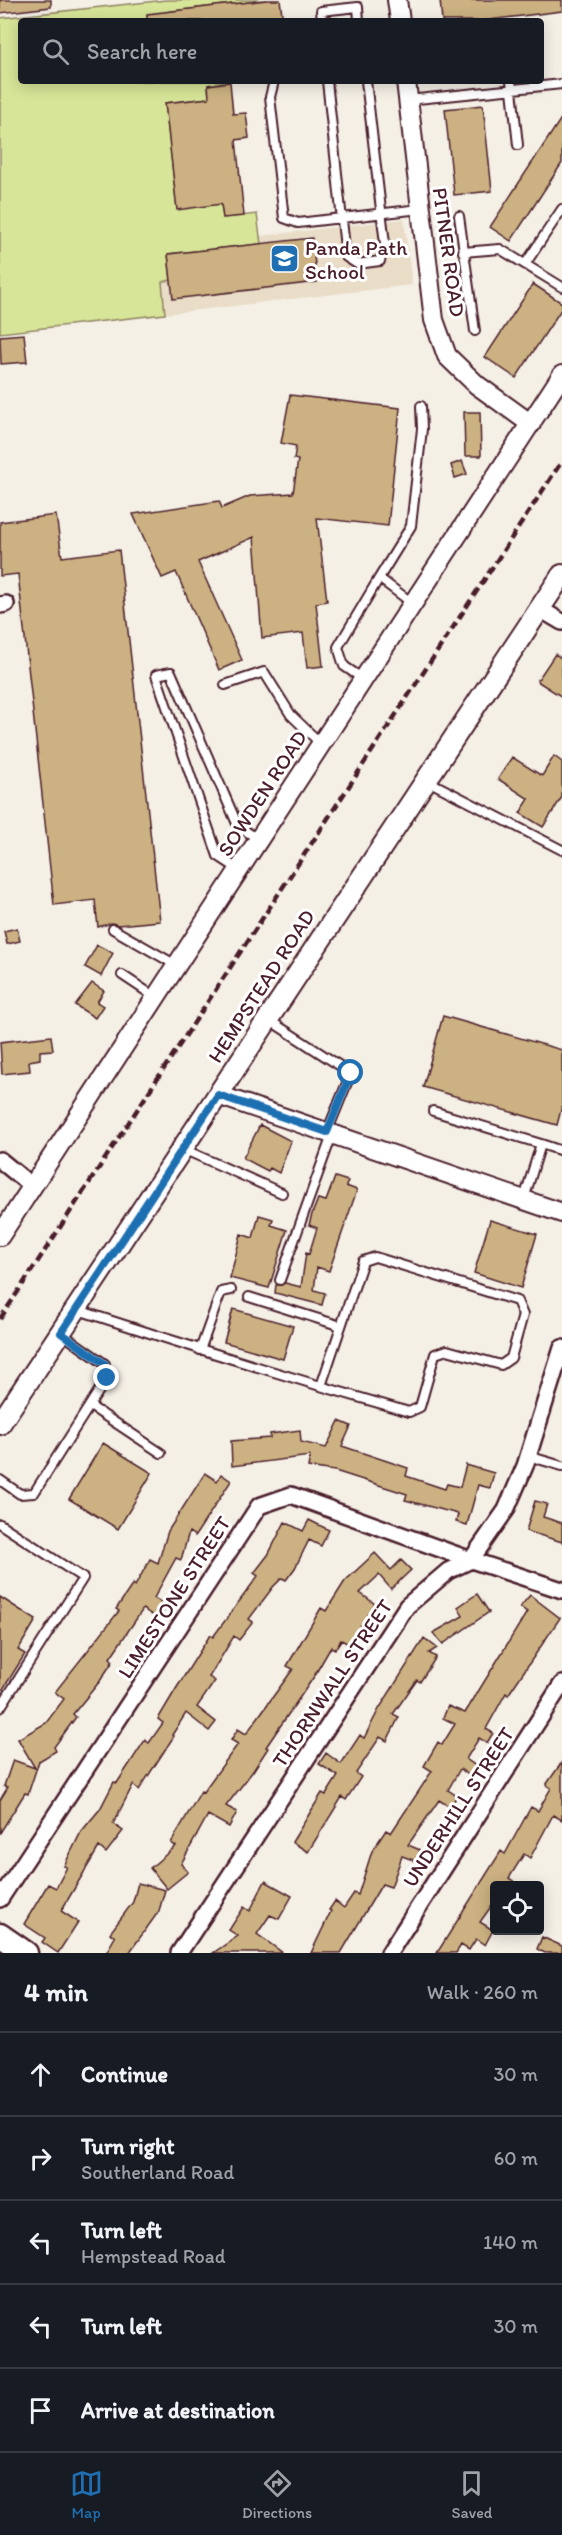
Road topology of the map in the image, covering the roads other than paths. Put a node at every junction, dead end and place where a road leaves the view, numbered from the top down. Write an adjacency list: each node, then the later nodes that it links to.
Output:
1 (397, 0): 4 (street)
2 (322, 18): 3 (lane)
3 (359, 18)
4 (400, 18)
5 (273, 84): 18 (lane)
6 (327, 84): 18 (lane)
7 (366, 84): 16 (lane)
8 (406, 84): 12 (street, PITNER ROAD)
9 (511, 84): 11 (lane)
10 (562, 84): 11 (lane)
11 (512, 90): 12 (lane); 13 (lane)
12 (408, 100): 14 (street, PITNER ROAD)
13 (518, 145)
14 (420, 209): 16 (lane); 25 (street, PITNER ROAD)
15 (562, 209): 20 (lane)
16 (382, 213): 18 (lane); 18 (lane)
17 (459, 216): 19 (lane)
18 (341, 218)
19 (463, 252): 20 (lane); 22 (lane)
20 (526, 263): 21 (lane)
21 (562, 287)
22 (475, 331)
23 (562, 375): 25 (street, SOWDEN ROAD)
24 (421, 406): 27 (lane)
25 (531, 424): 28 (street, SOWDEN ROAD)
26 (562, 575): 29 (main road, HEMPSTEAD ROAD)
27 (379, 578): 28 (lane); 31 (lane)
28 (412, 603): 31 (street, SOWDEN ROAD)
29 (540, 609): 30 (street); 34 (main road, HEMPSTEAD ROAD)
30 (562, 622)
31 (363, 679): 33 (street, SOWDEN ROAD)
32 (225, 685): 33 (lane)
33 (321, 744): 35 (street, SOWDEN ROAD)
34 (426, 781): 36 (lane); 42 (main road, HEMPSTEAD ROAD)
35 (259, 840): 37 (street, SOWDEN ROAD); 37 (lane)
36 (562, 850)
37 (240, 869): 39 (street, SOWDEN ROAD)
38 (113, 928): 39 (lane)
39 (177, 965): 41 (street, SOWDEN ROAD)
40 (122, 975): 41 (lane)
41 (156, 998): 50 (street, SOWDEN ROAD)
42 (268, 1019): 43 (main road, HEMPSTEAD ROAD); 45 (lane)
43 (218, 1095): 45 (street); 47 (main road, HEMPSTEAD ROAD)
44 (433, 1111): 46 (lane)
45 (330, 1133): 52 (street); 55 (lane)
46 (541, 1144): 48 (lane); 52 (lane)
47 (183, 1149): 51 (lane); 58 (main road, HEMPSTEAD ROAD)
48 (562, 1151)
49 (0, 1160): 50 (street)
50 (33, 1187): 54 (street, SOWDEN ROAD)
51 (282, 1193)
52 (524, 1200): 53 (street)
53 (562, 1213)
54 (0, 1236)
55 (280, 1280)
56 (231, 1290): 62 (lane)
57 (249, 1297): 59 (lane)
58 (77, 1310): 60 (main road, HEMPSTEAD ROAD); 62 (lane)
59 (341, 1326): 63 (lane); 63 (lane)
60 (61, 1333): 64 (lane); 65 (main road, HEMPSTEAD ROAD)
61 (562, 1348): 67 (street, THORNWALL STREET)
62 (200, 1350): 63 (lane)
63 (321, 1386)
64 (90, 1406): 66 (lane); 69 (lane)
65 (0, 1424)
66 (161, 1454)
67 (528, 1456): 68 (lane); 71 (street, THORNWALL STREET)
68 (562, 1466)
69 (0, 1480)
70 (0, 1524): 74 (lane)
71 (471, 1560): 72 (street, LIMESTONE STREET); 75 (street, LIMESTONE STREET); 78 (street, THORNWALL STREET)
72 (562, 1590)
73 (562, 1684): 79 (street, UNDERHILL STREET)
74 (0, 1708)
75 (0, 1899)
76 (0, 1935): 77 (main road)
77 (26, 1953)
78 (179, 1953)
79 (388, 1953)

